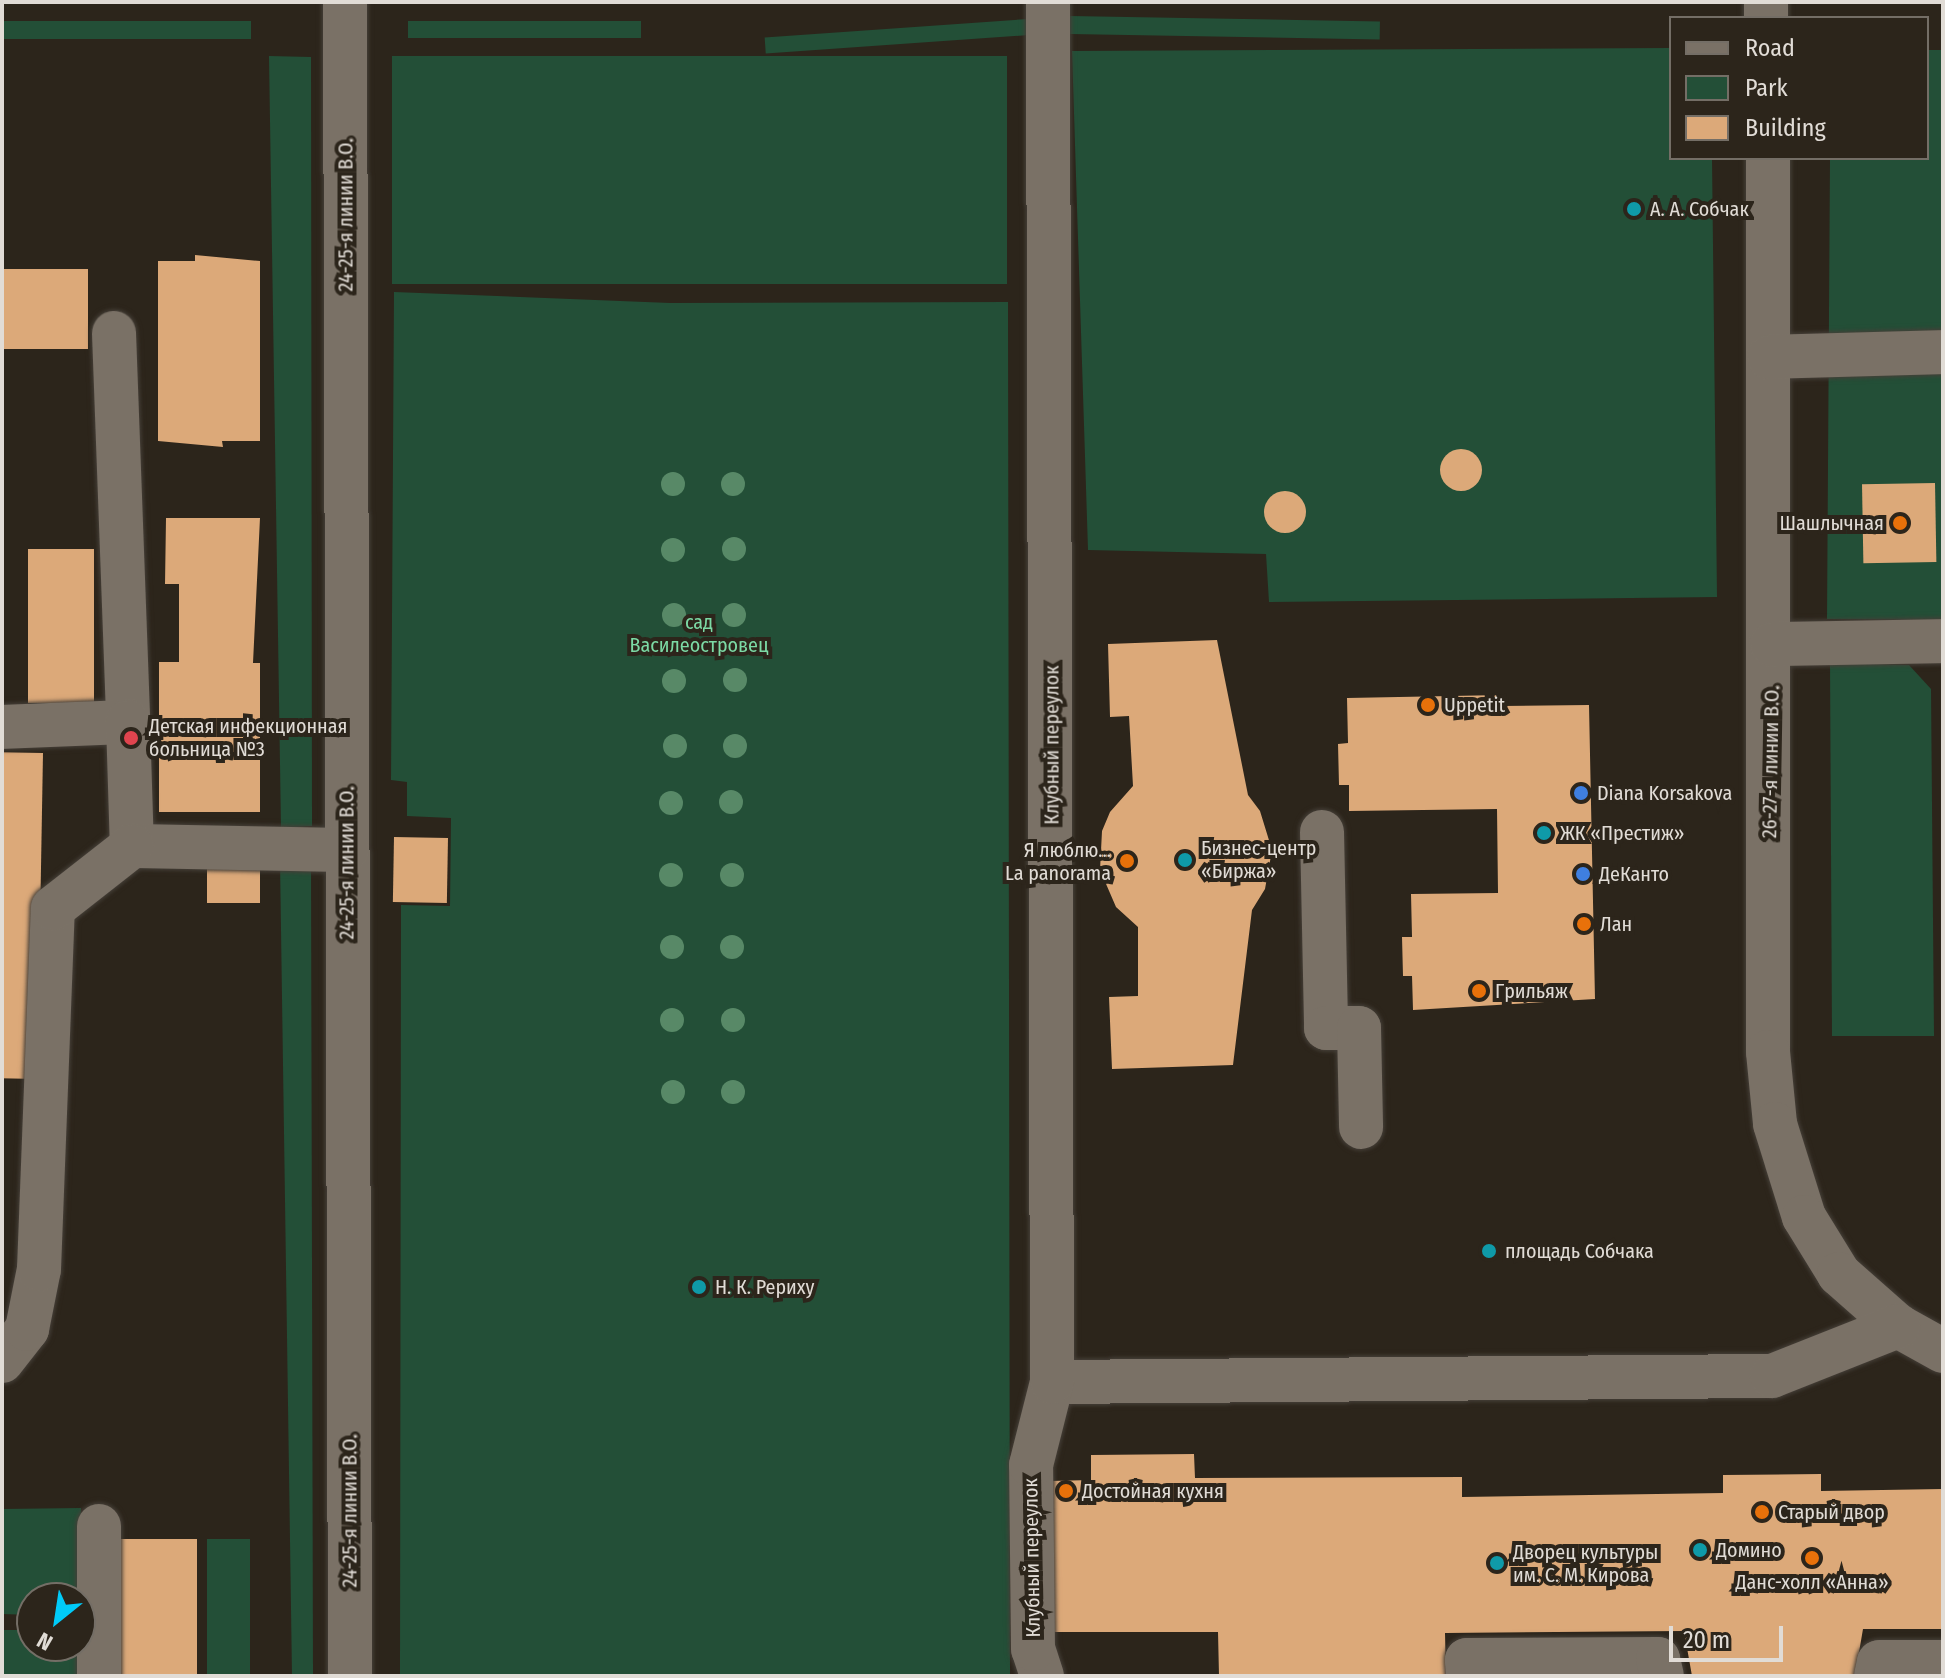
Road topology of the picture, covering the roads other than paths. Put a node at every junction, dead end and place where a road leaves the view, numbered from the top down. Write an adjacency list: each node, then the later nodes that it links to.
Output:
1 (345, 2): 13 (street, 24-25-я линии В.О.)
2 (1048, 2): 18 (street, Клубный переулок)
3 (1768, 160): 6 (street, 26-27-я линии В.О.)
4 (114, 333): 9 (street)
5 (1943, 352): 6 (street)
6 (1769, 357): 8 (street, 26-27-я линии В.О.)
7 (1943, 641): 8 (street)
8 (1772, 644): 15 (street, 26-27-я линии В.О.)
9 (128, 722): 10 (street); 12 (street)
10 (2, 727)
11 (1322, 832): 14 (street)
12 (132, 846): 13 (street); 17 (street)
13 (347, 850): 22 (street, 24-25-я линии В.О.)
14 (1361, 1127)
15 (1898, 1326): 16 (street); 18 (street)
16 (1943, 1351)
17 (2, 1361)
18 (1052, 1382): 23 (street, Клубный переулок)
19 (99, 1526): 21 (street)
20 (1943, 1662): 26 (street)
21 (99, 1676)
22 (350, 1676)
23 (1042, 1676)
24 (1468, 1676): 25 (street)
25 (1662, 1676)
26 (1876, 1676)

